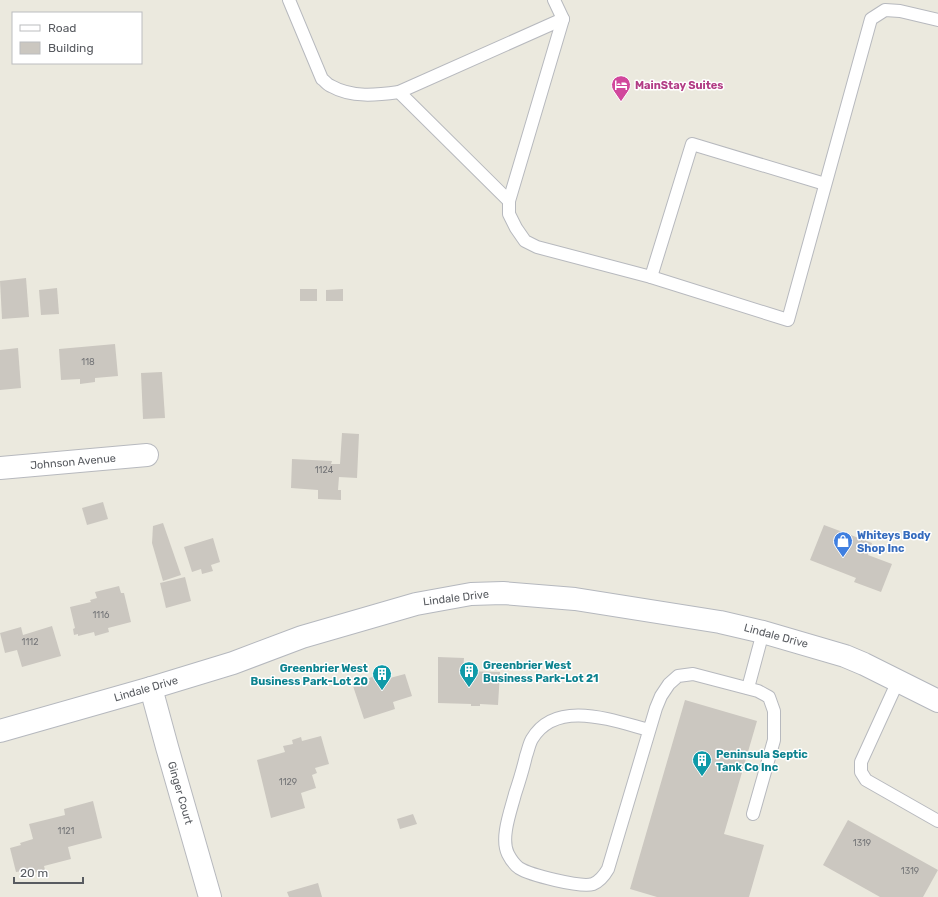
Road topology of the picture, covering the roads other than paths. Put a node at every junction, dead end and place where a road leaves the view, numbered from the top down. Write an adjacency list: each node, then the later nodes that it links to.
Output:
1 (289, 0): 5 (lane)
2 (554, 0): 3 (lane)
3 (562, 19): 5 (lane); 7 (lane)
4 (938, 20): 6 (lane)
5 (399, 92): 7 (lane)
6 (825, 184): 8 (lane); 8 (lane)
7 (509, 201): 8 (lane)
8 (651, 277)
9 (147, 455): 10 (street, Johnson Avenue)
10 (0, 468)
11 (763, 632): 12 (street, Lindale Drive); 13 (street, Lindale Drive); 14 (lane)
12 (898, 681): 15 (street, Lindale Drive); 19 (lane)
13 (151, 688): 17 (street, Lindale Drive); 20 (street, Ginger Court)
14 (748, 688): 16 (lane); 18 (lane)
15 (938, 701)
16 (649, 730): 16 (lane)
17 (0, 731)
18 (753, 814)
19 (938, 821)
20 (210, 897)

